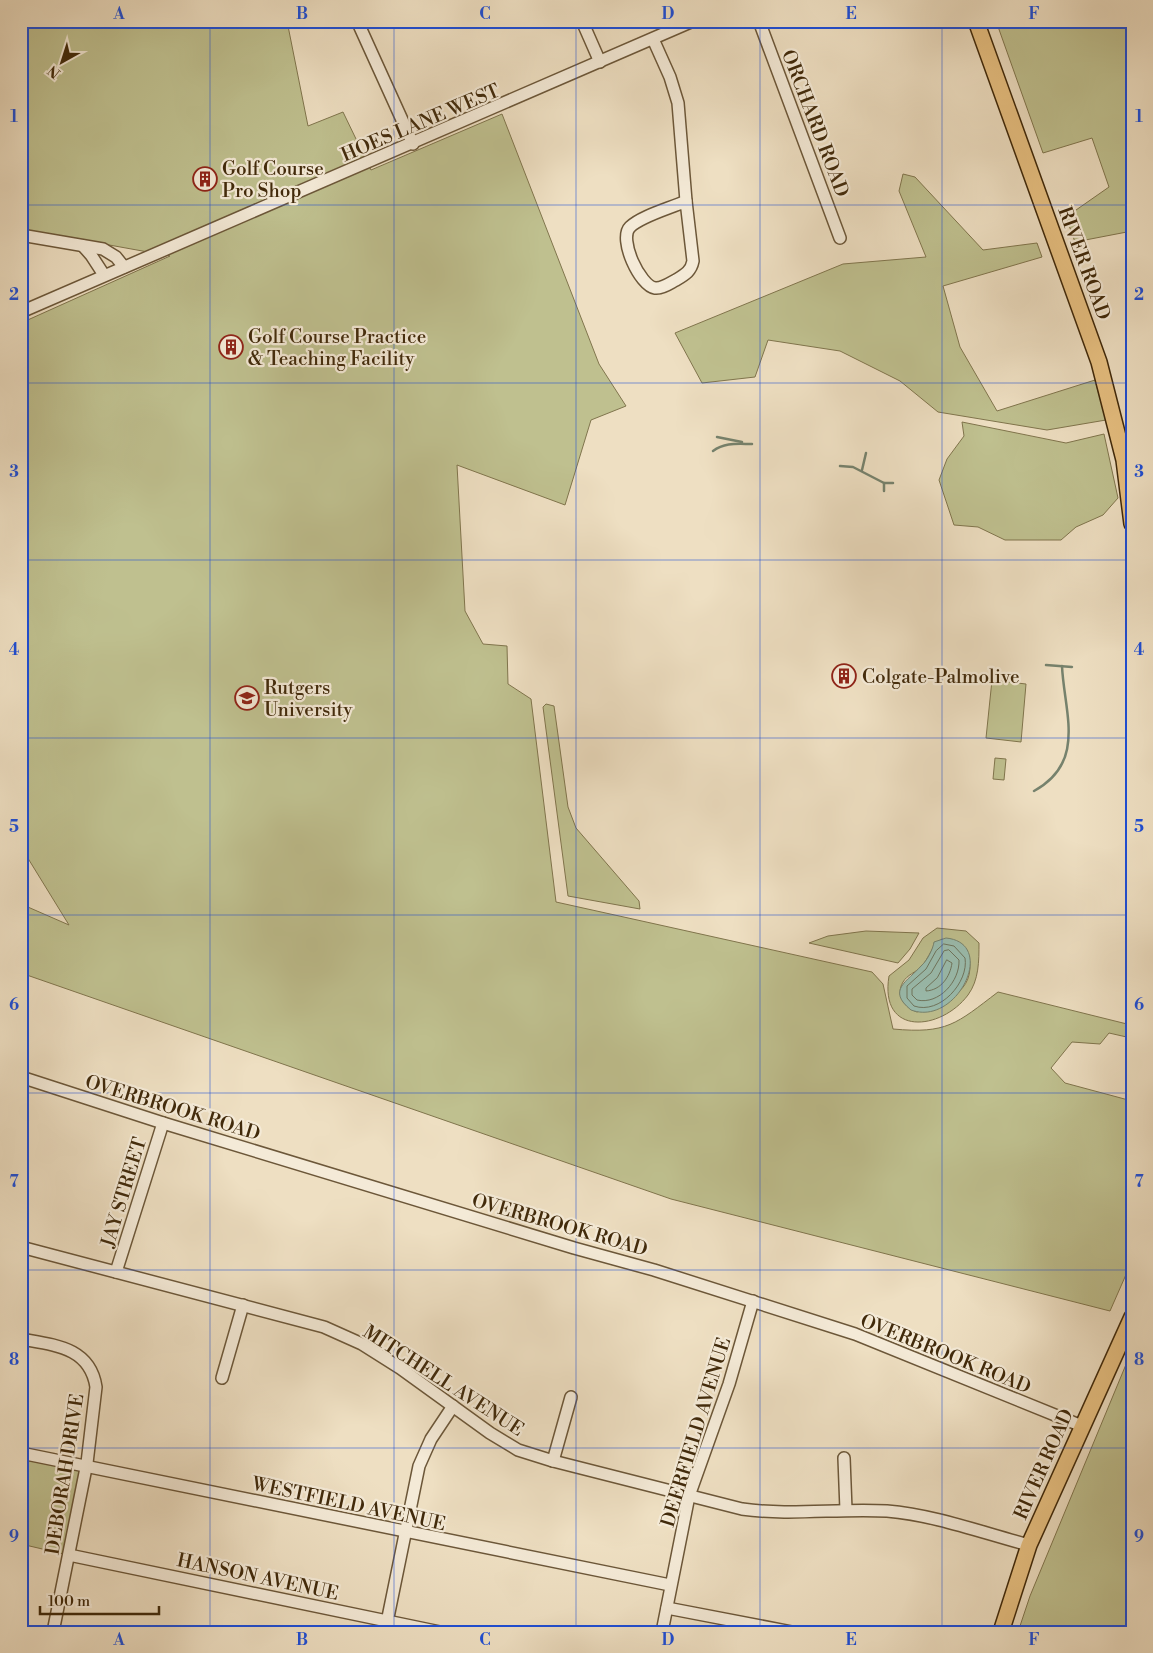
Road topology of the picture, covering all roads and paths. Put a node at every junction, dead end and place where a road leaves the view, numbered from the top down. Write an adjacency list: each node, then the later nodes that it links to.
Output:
1 (359, 21): 8 (street)
2 (582, 21): 7 (street)
3 (693, 21): 6 (street, HOES LANE WEST)
4 (759, 21): 11 (street, ORCHARD ROAD)
5 (976, 21): 16 (main road, RIVER ROAD)
6 (653, 39): 7 (street, HOES LANE WEST); 9 (street)
7 (600, 62): 8 (street, HOES LANE WEST)
8 (412, 144): 13 (street, HOES LANE WEST)
9 (686, 201): 9 (street)
10 (21, 235): 12 (street)
11 (840, 238)
12 (83, 246): 13 (street); 14 (street)
13 (124, 267): 14 (street, HOES LANE WEST)
14 (104, 275): 15 (street, HOES LANE WEST)
15 (21, 312)
16 (1128, 460): 17 (main road, RIVER ROAD)
17 (1132, 524)
18 (21, 1077): 19 (street, OVERBROOK ROAD)
19 (163, 1123): 21 (street, JAY STREET); 22 (street, OVERBROOK ROAD)
20 (21, 1247): 21 (street, MITCHELL AVENUE)
21 (116, 1272): 23 (street, MITCHELL AVENUE)
22 (752, 1302): 29 (street, OVERBROOK ROAD); 34 (street, DEERFIELD AVENUE)
23 (243, 1305): 26 (street); 28 (street, MITCHELL AVENUE)
24 (1132, 1317): 29 (main road, RIVER ROAD)
25 (21, 1340): 33 (street, DEBORAH DRIVE)
26 (222, 1378)
27 (571, 1397): 32 (street)
28 (453, 1406): 32 (street, MITCHELL AVENUE); 36 (street)
29 (1082, 1426): 37 (main road, RIVER ROAD)
30 (21, 1453): 33 (street, WESTFIELD AVENUE)
31 (844, 1458): 35 (street)
32 (553, 1461): 34 (street, MITCHELL AVENUE)
33 (87, 1466): 36 (street, WESTFIELD AVENUE); 38 (street, DEBORAH DRIVE)
34 (688, 1496): 35 (street, MITCHELL AVENUE); 39 (street, DEERFIELD AVENUE)
35 (846, 1510): 37 (street, MITCHELL AVENUE)
36 (406, 1532): 39 (street, WESTFIELD AVENUE); 41 (street)
37 (1029, 1545): 46 (main road, RIVER ROAD)
38 (69, 1556): 41 (street, HANSON AVENUE); 42 (street, DEBORAH DRIVE)
39 (670, 1586): 40 (street, DEERFIELD AVENUE)
40 (667, 1608): 44 (street, DEERFIELD AVENUE); 45 (street)
41 (386, 1627): 43 (street, HANSON AVENUE)
42 (53, 1632)
43 (440, 1632)
44 (662, 1632)
45 (792, 1632)
46 (1001, 1632)

